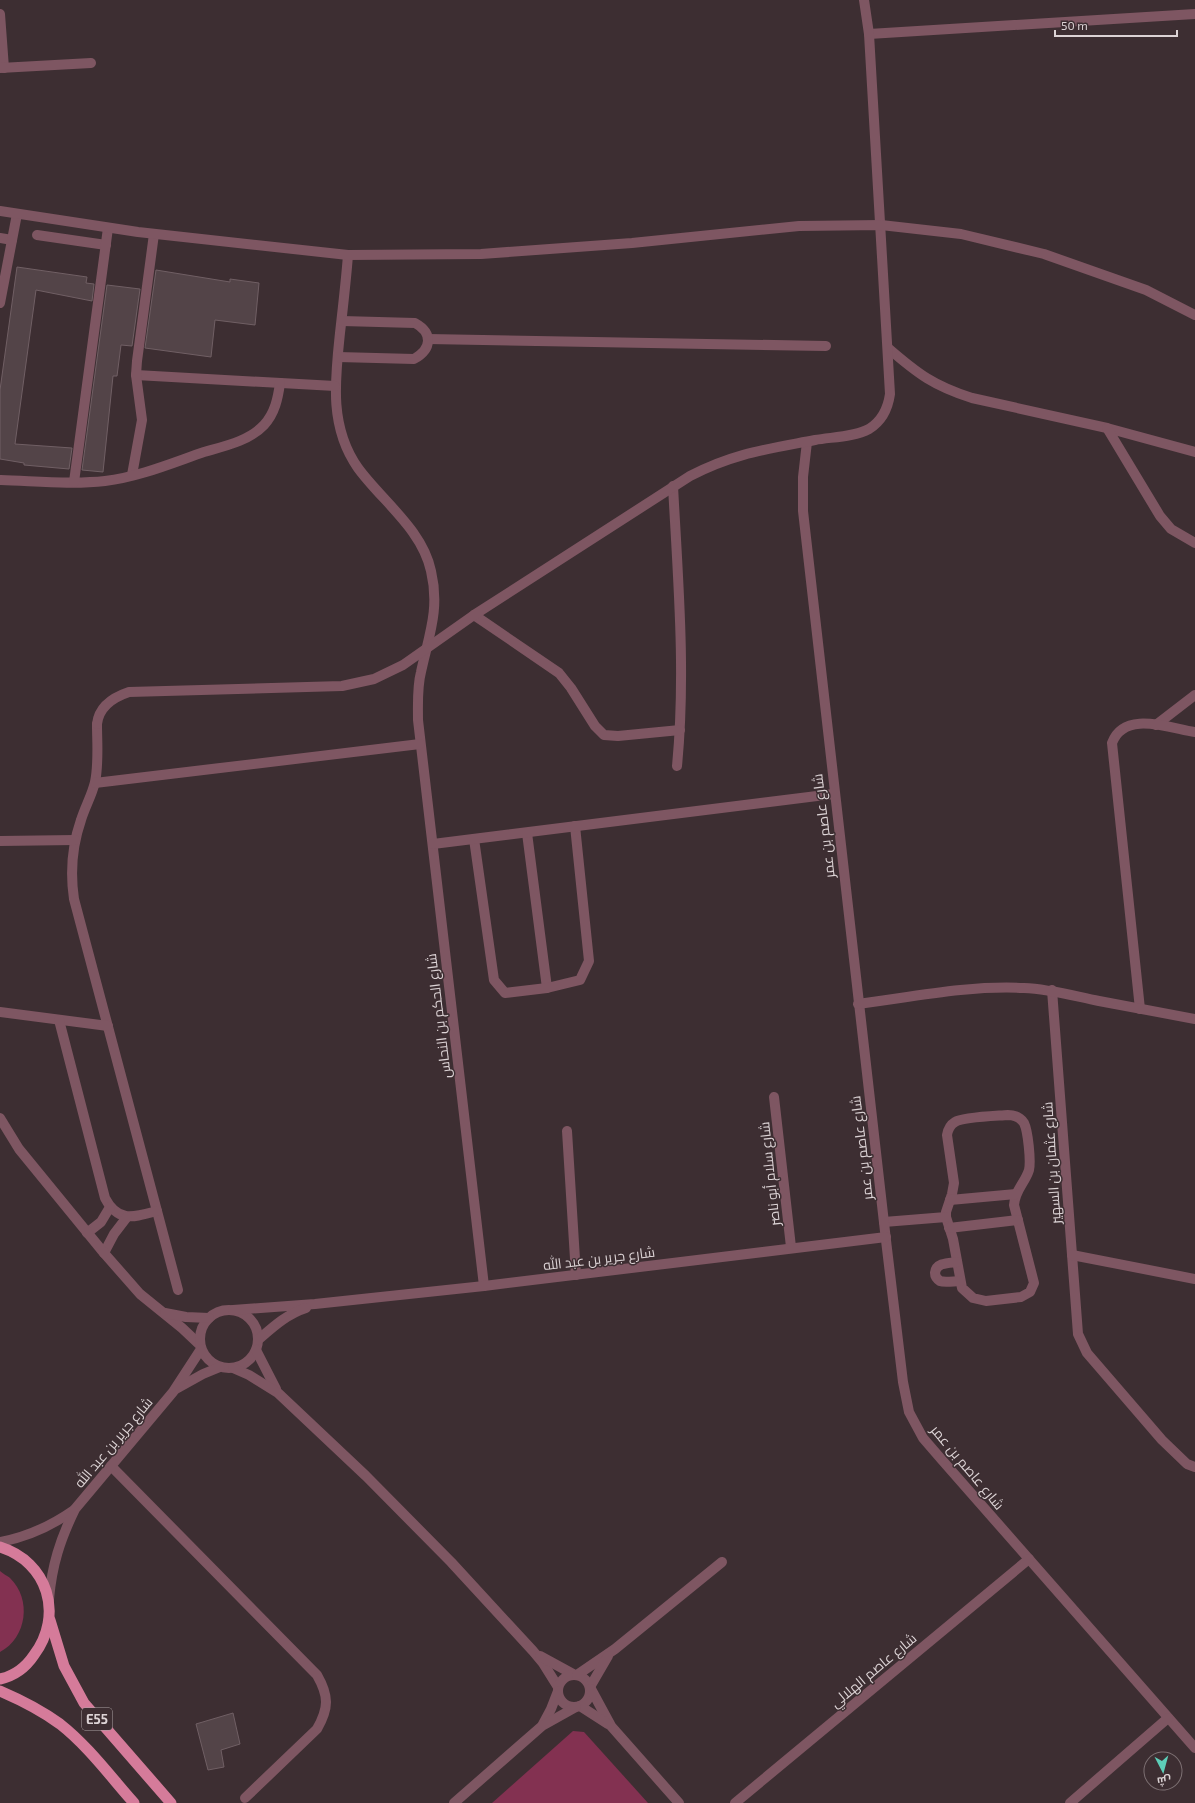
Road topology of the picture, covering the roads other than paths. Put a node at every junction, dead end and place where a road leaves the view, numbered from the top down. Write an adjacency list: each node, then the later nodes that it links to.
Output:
1 (864, 0): 4 (street)
2 (0, 14): 6 (street)
3 (1195, 14): 4 (street)
4 (869, 34): 9 (street)
5 (91, 63): 6 (street)
6 (2, 68)
7 (0, 211): 8 (street)
8 (17, 214): 10 (street); 14 (street)
9 (880, 225): 16 (street); 18 (street); 22 (street)
10 (108, 228): 11 (street); 15 (street)
11 (154, 234): 16 (street); 24 (street)
12 (37, 235): 15 (street)
13 (0, 238): 14 (street)
14 (12, 240): 17 (street)
15 (106, 245): 32 (street)
16 (348, 255): 19 (street, شارع الحكم بن النحاس)
17 (0, 303)
18 (1195, 314)
19 (342, 321): 20 (street); 23 (street, شارع الحكم بن النحاس)
20 (428, 340): 21 (street); 23 (street)
21 (826, 346)
22 (888, 348): 27 (street); 28 (street)
23 (338, 357): 26 (street, شارع الحكم بن النحاس)
24 (136, 375): 25 (street); 30 (street)
25 (280, 382): 26 (street); 30 (street)
26 (335, 386): 36 (street, شارع الحكم بن النحاس)
27 (1107, 428): 29 (street); 34 (street)
28 (808, 442): 33 (street); 44 (street, شارع عاصم بن عمر)
29 (1195, 452)
30 (132, 475): 32 (street)
31 (1, 480): 32 (street)
32 (74, 482)
33 (673, 486): 35 (street); 39 (street)
34 (1195, 543)
35 (474, 615): 36 (street); 39 (street)
36 (427, 648): 41 (street, شارع الحكم بن النحاس); 43 (street)
37 (1195, 695): 38 (street)
38 (1156, 725): 40 (street); 54 (street)
39 (680, 730): 42 (street)
40 (1195, 732)
41 (420, 744): 43 (street); 50 (street, شارع الحكم بن النحاس)
42 (677, 766)
43 (95, 783): 48 (street)
44 (833, 794): 45 (street); 53 (street, شارع عاصم بن عمر)
45 (575, 826): 46 (street); 51 (street)
46 (527, 833): 47 (street); 51 (street)
47 (474, 839): 50 (street); 51 (street)
48 (75, 840): 49 (street); 58 (street)
49 (0, 841)
50 (433, 844): 80 (street, شارع الحكم بن النحاس)
51 (546, 988)
52 (1052, 990): 53 (street); 54 (street); 75 (street, شارع عثمان بن السهير)
53 (858, 1004): 69 (street, شارع عاصم بن عمر)
54 (1140, 1009): 56 (street)
55 (0, 1012): 57 (street)
56 (1195, 1019)
57 (59, 1020): 58 (street); 64 (street)
58 (108, 1026): 65 (street)
59 (774, 1097): 73 (street, شارع سلام أبو ناصر)
60 (0, 1118): 71 (street)
61 (567, 1131): 77 (street)
62 (1016, 1194): 63 (street); 63 (street); 68 (street)
63 (950, 1200): 67 (street)
64 (110, 1207): 66 (street); 71 (street)
65 (157, 1211): 66 (street); 81 (street)
66 (128, 1217): 74 (street)
67 (946, 1217): 69 (street); 70 (street)
68 (1018, 1220): 70 (street); 79 (street)
69 (884, 1222): 72 (street, شارع عاصم بن عمر)
70 (949, 1228): 76 (street)
71 (87, 1233): 74 (street)
72 (886, 1237): 73 (street, شارع جرير بن عبد الله); 97 (street, شارع عاصم بن عمر)
73 (791, 1247): 77 (street, شارع جرير بن عبد الله)
74 (104, 1253): 84 (street)
75 (1072, 1256): 78 (street); 93 (street, شارع عثمان بن السهير)
76 (957, 1262): 79 (street); 79 (street)
77 (576, 1275): 80 (street, شارع جرير بن عبد الله)
78 (1195, 1278)
79 (960, 1281)
80 (484, 1286): 82 (street, شارع جرير بن عبد الله)
81 (178, 1290)
82 (316, 1304): 83 (street, شارع جرير بن عبد الله); 86 (street, شارع جرير بن عبد الله)
83 (233, 1310): 85 (street); 86 (street)
84 (164, 1313): 85 (street); 87 (street)
85 (209, 1318): 87 (street)
86 (257, 1345): 89 (street); 91 (street)
87 (200, 1347): 88 (street); 90 (street, شارع جرير بن عبد الله)
88 (220, 1367): 89 (street); 90 (street, شارع جرير بن عبد الله)
89 (233, 1368): 91 (street)
90 (172, 1392): 92 (street, شارع جرير بن عبد الله)
91 (278, 1393): 102 (street)
92 (111, 1466): 94 (street, شارع جرير بن عبد الله); 113 (street)
93 (1195, 1468)
94 (75, 1509): 95 (street, شارع جرير بن عبد الله); 99 (street, شارع جرير بن عبد الله)
95 (0, 1542)
96 (0, 1547): 99 (highway)
97 (1029, 1559): 109 (street, شارع عاصم بن عمر); 118 (street, شارع عاصم الهلالي)
98 (722, 1562): 101 (street)
99 (49, 1600): 100 (highway)
100 (50, 1620): 104 (highway); 115 (highway, E55)
101 (614, 1649): 103 (street); 105 (street)
102 (533, 1651): 103 (street); 106 (street)
103 (575, 1674): 105 (street); 106 (street)
104 (0, 1679)
105 (590, 1688): 108 (street); 111 (street)
106 (558, 1689): 108 (street); 110 (street)
107 (0, 1691): 114 (highway, E55)
108 (578, 1706): 110 (street); 111 (street)
109 (1168, 1718): 112 (street, شارع عاصم بن عمر); 119 (street)
110 (542, 1726): 116 (street)
111 (611, 1726): 117 (street)
112 (1195, 1748)
113 (245, 1798)
114 (134, 1803)
115 (170, 1803)
116 (454, 1803)
117 (680, 1803)
118 (735, 1803)
119 (1070, 1803)

